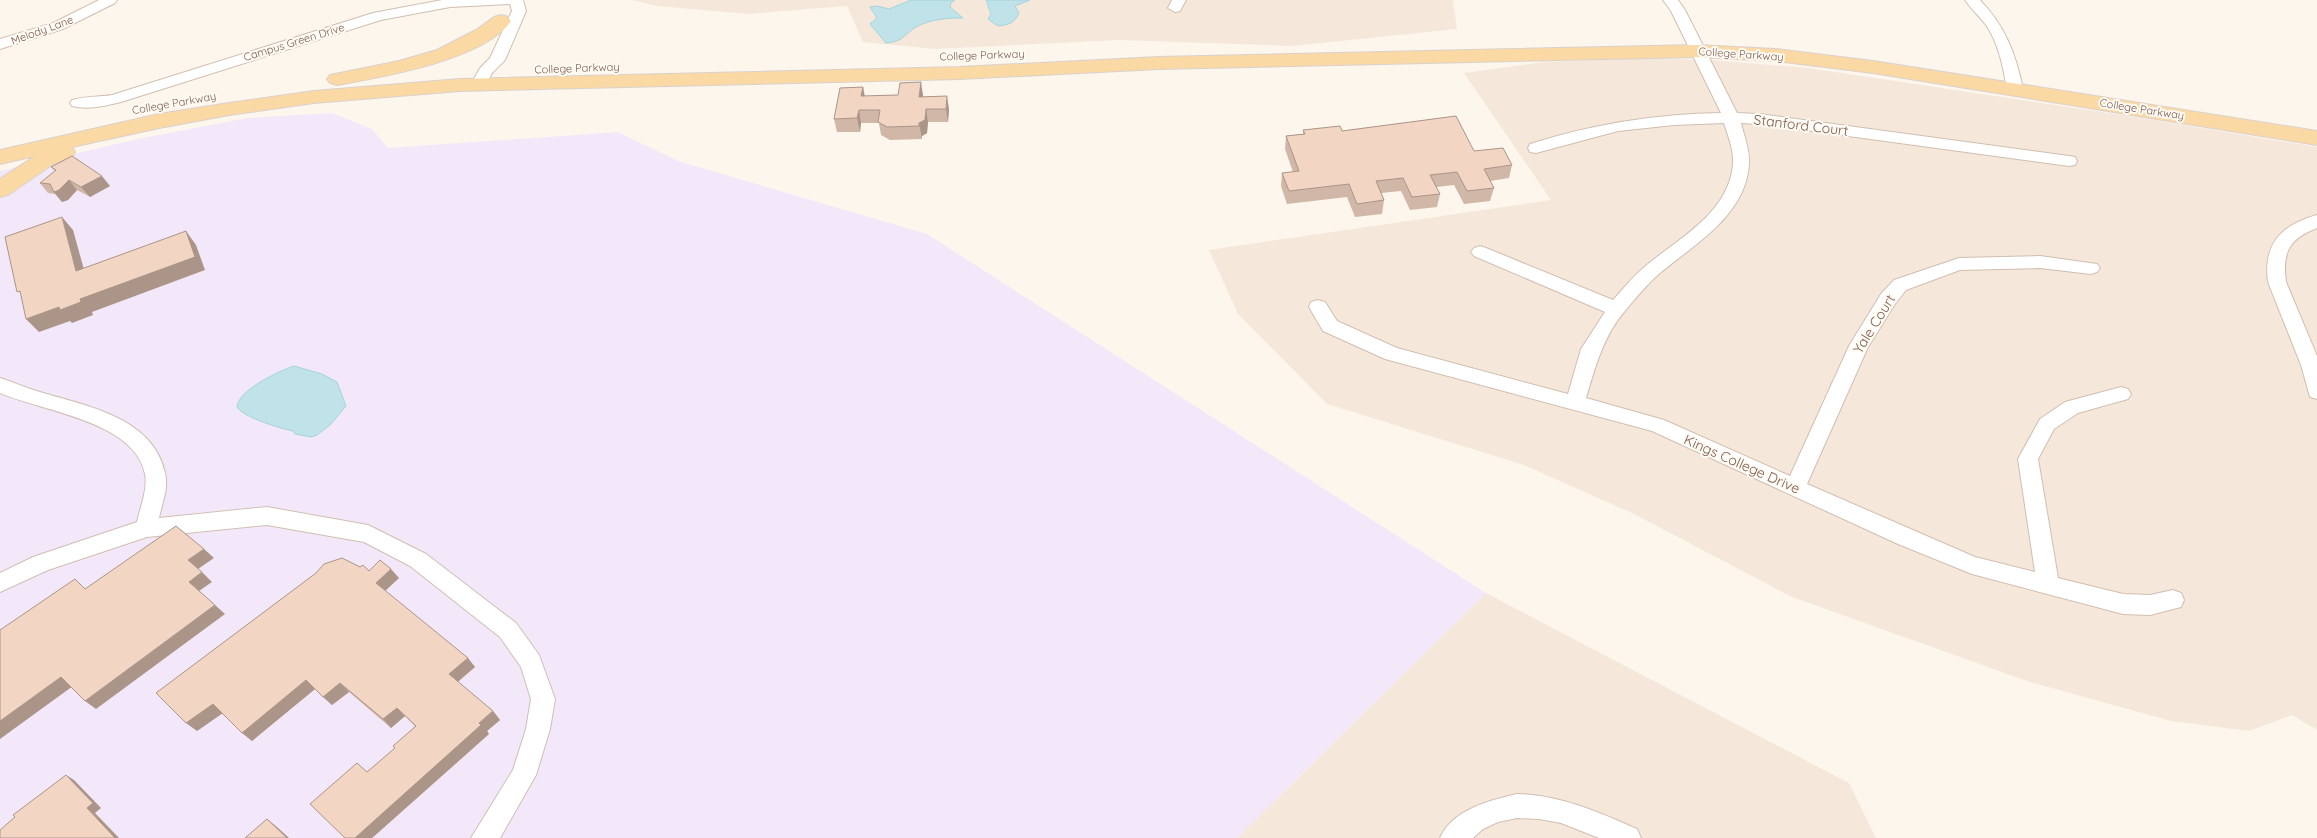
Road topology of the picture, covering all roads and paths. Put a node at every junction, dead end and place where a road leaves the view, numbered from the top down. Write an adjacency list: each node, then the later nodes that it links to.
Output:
1 (110, 0): 6 (street, Melody Lane)
2 (515, 0): 5 (street); 12 (street); 15 (street, Campus Green Drive)
3 (1670, 0): 7 (street)
4 (1972, 0): 14 (street)
5 (501, 21): 12 (street); 13 (main road)
6 (0, 44)
7 (1697, 51): 10 (main road, College Parkway); 14 (main road, College Parkway); 16 (street)
8 (1058, 53): 9 (main road, College Parkway); 10 (main road, College Parkway); 11 (main road)
9 (888, 58): 11 (main road); 12 (main road, College Parkway)
10 (1159, 63): 11 (main road, College Parkway)
11 (960, 73): 12 (main road, College Parkway)
12 (482, 78): 13 (main road, College Parkway); 17 (main road, College Parkway)
13 (334, 80): 19 (main road, College Parkway)
14 (2015, 89): 18 (main road, College Parkway)
15 (78, 103)
16 (1731, 118): 20 (street, Stanford Court); 22 (street, Stanford Court); 28 (street)
17 (159, 121): 21 (main road, College Parkway); 23 (main road)
18 (2317, 138)
19 (0, 142)
20 (1536, 148)
21 (0, 157)
22 (2069, 161)
23 (0, 190)
24 (2317, 221): 29 (street)
25 (1480, 252): 28 (street)
26 (2091, 268): 35 (street, Yale Court)
27 (1318, 307): 34 (street, Kings College Drive)
28 (1616, 310): 34 (street)
29 (2296, 326): 30 (street); 32 (street)
30 (2317, 332)
31 (0, 385): 36 (street)
32 (2317, 392)
33 (2121, 394): 38 (street)
34 (1574, 402): 35 (street, Kings College Drive)
35 (1795, 488): 38 (street, Kings College Drive)
36 (147, 528): 37 (street); 40 (street)
37 (0, 583)
38 (2048, 586): 39 (street, Kings College Drive)
39 (2173, 600)
40 (484, 838)
41 (1453, 838): 42 (street)
42 (1628, 838)

